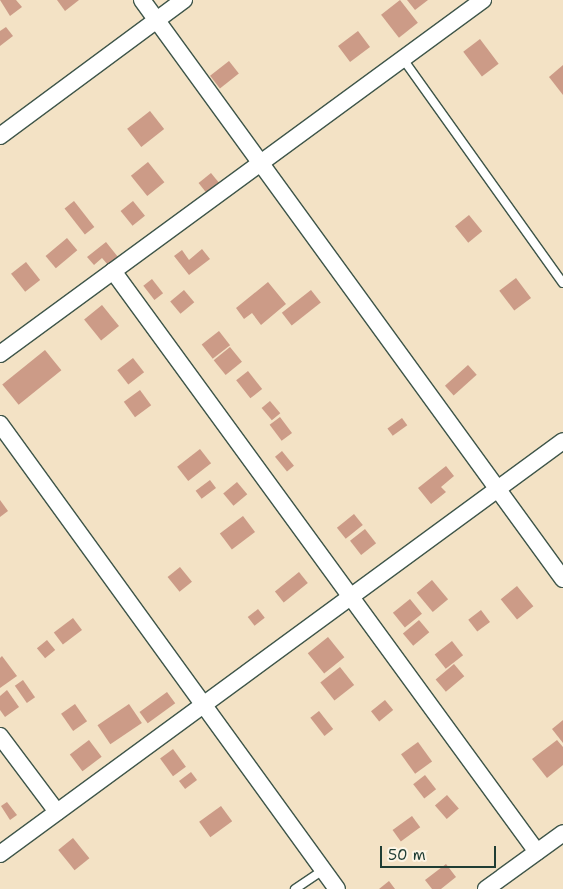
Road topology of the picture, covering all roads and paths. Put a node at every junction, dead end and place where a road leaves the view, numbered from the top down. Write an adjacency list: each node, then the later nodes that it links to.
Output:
1 (142, 0): 4 (street)
2 (184, 0): 4 (street)
3 (483, 0): 5 (street)
4 (156, 20): 6 (street); 7 (street)
5 (403, 59): 7 (street); 9 (lane)
6 (0, 136)
7 (261, 163): 8 (street); 13 (street)
8 (113, 271): 10 (street); 15 (street)
9 (563, 283)
10 (0, 354)
11 (0, 424): 16 (street)
12 (563, 441): 13 (street)
13 (498, 489): 14 (street); 15 (street)
14 (563, 579)
15 (351, 596): 16 (street); 20 (street)
16 (204, 704): 18 (street); 22 (street)
17 (0, 736): 18 (street)
18 (57, 812): 21 (street)
19 (563, 832): 20 (street)
20 (537, 852): 25 (street)
21 (0, 854)
22 (323, 870): 23 (lane); 24 (street)
23 (295, 889)
24 (338, 889)
25 (486, 889)

